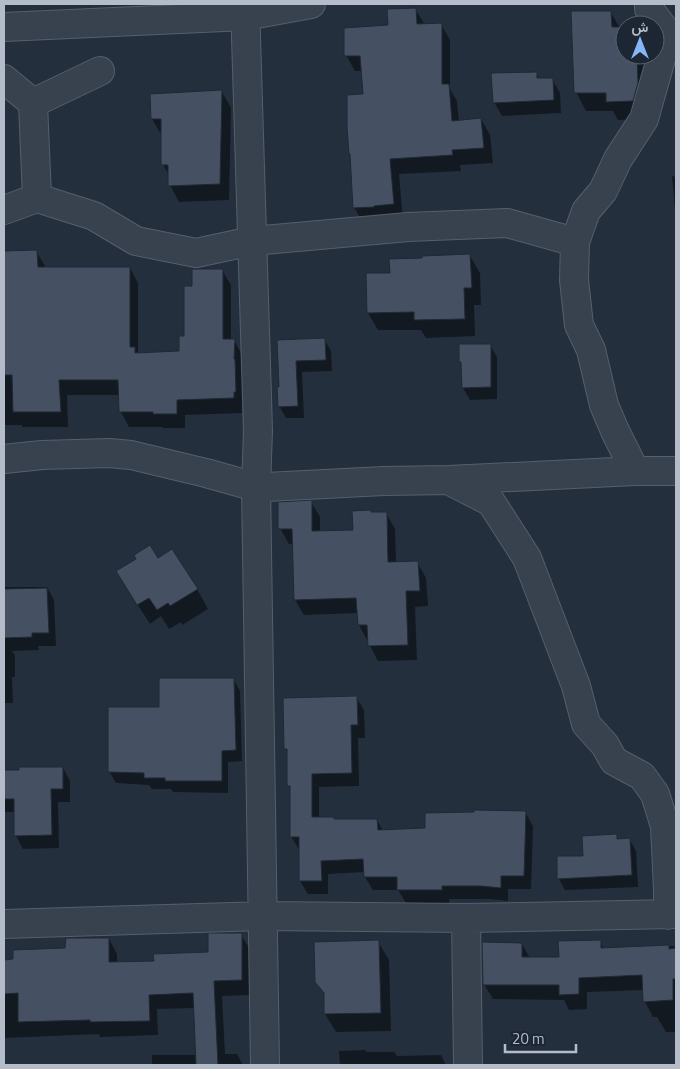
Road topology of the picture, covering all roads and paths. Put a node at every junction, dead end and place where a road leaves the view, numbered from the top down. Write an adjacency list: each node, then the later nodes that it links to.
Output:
1 (311, 4): 3 (street)
2 (644, 5): 5 (street)
3 (245, 10): 4 (street); 11 (street)
4 (4, 27)
5 (672, 35): 12 (street)
6 (100, 71): 8 (street)
7 (4, 79): 8 (street)
8 (33, 103): 9 (street)
9 (37, 198): 10 (street); 11 (street)
10 (4, 210)
11 (252, 241): 12 (street); 17 (street)
12 (575, 242): 14 (street)
13 (4, 459): 17 (street)
14 (635, 471): 15 (street); 16 (street)
15 (676, 471)
16 (449, 480): 17 (street); 18 (street)
17 (256, 487): 19 (street)
18 (672, 915): 20 (street)
19 (263, 916): 20 (street); 21 (street); 22 (street)
20 (466, 918): 23 (street)
21 (4, 924)
22 (265, 1065)
23 (468, 1065)

